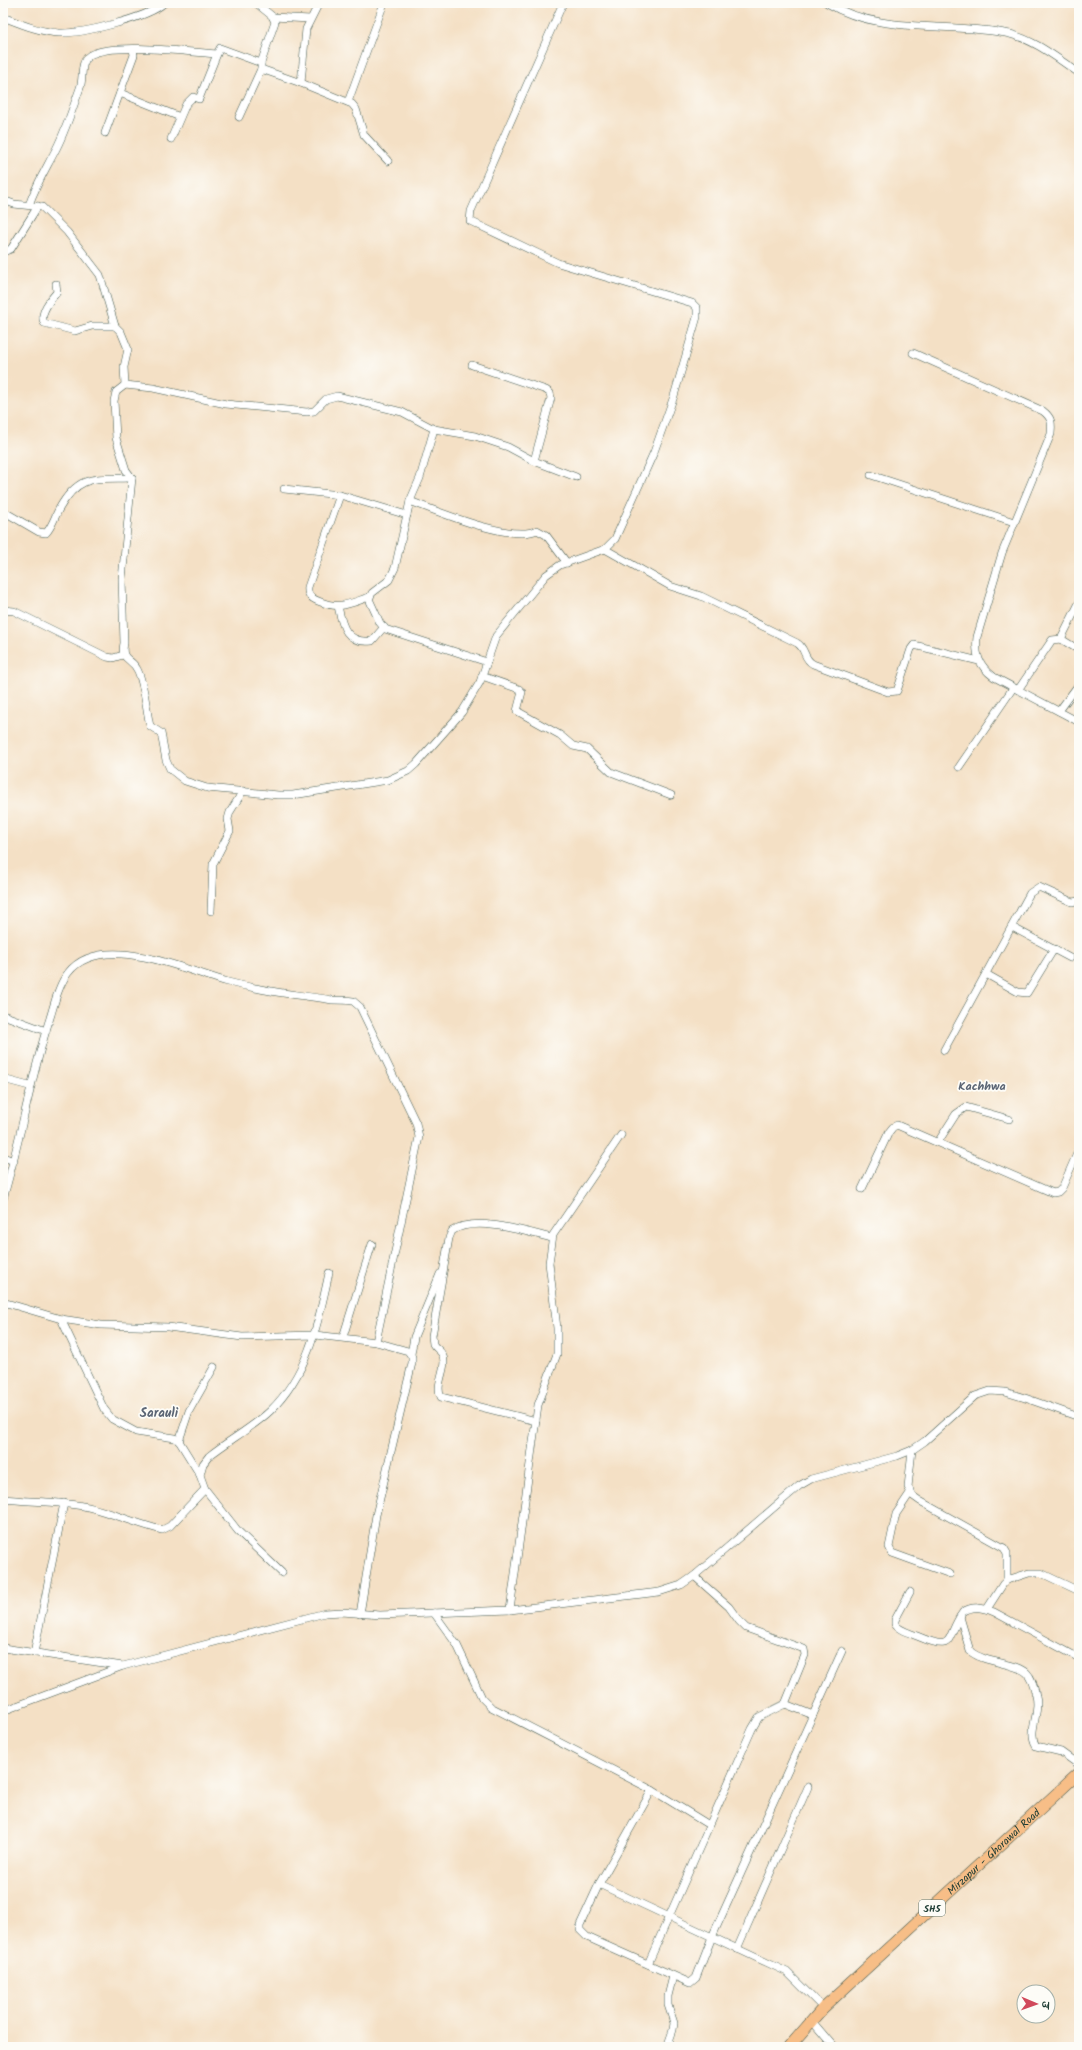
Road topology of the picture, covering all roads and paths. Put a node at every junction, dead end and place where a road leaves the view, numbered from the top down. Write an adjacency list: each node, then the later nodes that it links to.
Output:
1 (164, 3): 7 (street)
2 (256, 3): 8 (street)
3 (318, 3): 9 (street)
4 (384, 3): 16 (street)
5 (563, 3): 42 (street)
6 (827, 3): 13 (street)
7 (3, 17)
8 (272, 18): 9 (street); 12 (street)
9 (310, 18): 14 (street)
10 (133, 49): 11 (street); 15 (street); 23 (street)
11 (217, 54): 12 (street); 17 (street)
12 (261, 66): 14 (street); 18 (street)
13 (1079, 73)
14 (301, 83): 16 (street)
15 (120, 93): 17 (street); 19 (street)
16 (348, 102): 21 (street)
17 (180, 117): 20 (street)
18 (239, 117)
19 (106, 133)
20 (171, 139)
21 (388, 162)
22 (3, 200): 23 (street)
23 (29, 205): 24 (street)
24 (38, 206): 25 (street); 27 (street)
25 (3, 252)
26 (56, 284): 27 (street)
27 (115, 326): 30 (street)
28 (913, 353): 41 (street)
29 (472, 365): 32 (street)
30 (125, 385): 31 (street); 35 (street)
31 (434, 429): 32 (street); 38 (street)
32 (534, 461): 34 (street)
33 (871, 475): 41 (street)
34 (576, 477)
35 (132, 478): 39 (street); 51 (street)
36 (284, 489): 37 (street)
37 (340, 495): 40 (street); 46 (street)
38 (410, 501): 40 (street); 43 (street)
39 (3, 511)
40 (407, 515): 44 (street)
41 (1014, 522): 52 (street)
42 (605, 549): 43 (street); 52 (street)
43 (567, 563): 53 (street)
44 (369, 597): 46 (street); 48 (street)
45 (1079, 603): 49 (street)
46 (338, 606): 48 (street)
47 (3, 610): 51 (street)
48 (384, 627): 53 (street)
49 (1061, 639): 50 (street); 56 (street)
50 (1079, 650)
51 (124, 655): 60 (street)
52 (979, 661): 56 (street)
53 (487, 662): 54 (street)
54 (482, 676): 60 (street); 61 (street)
55 (1079, 684): 57 (street)
56 (1016, 689): 57 (street); 59 (street)
57 (1059, 711): 58 (street)
58 (1079, 722)
59 (959, 767)
60 (243, 791): 63 (street)
61 (671, 795)
62 (1079, 901): 64 (street)
63 (210, 911)
64 (1012, 927): 65 (street); 67 (street)
65 (1054, 949): 66 (street); 67 (street)
66 (1070, 958)
67 (986, 974): 70 (street)
68 (3, 1015): 69 (street)
69 (46, 1031): 72 (street); 89 (street)
70 (944, 1050)
71 (3, 1079): 72 (street)
72 (29, 1086): 78 (street)
73 (1009, 1119): 75 (street)
74 (621, 1135): 81 (street)
75 (938, 1142): 76 (street); 79 (street)
76 (1079, 1149)
77 (3, 1157): 78 (street)
78 (14, 1161): 80 (street)
79 (862, 1189)
80 (3, 1199)
81 (552, 1238): 83 (street); 93 (street)
82 (372, 1244): 88 (street)
83 (445, 1260): 90 (street); 93 (street)
84 (329, 1273): 87 (street)
85 (3, 1302): 86 (street)
86 (61, 1319): 87 (street); 94 (street)
87 (315, 1335): 88 (street); 96 (street)
88 (343, 1337): 89 (street)
89 (376, 1342): 90 (street)
90 (411, 1354): 109 (street)
91 (214, 1366): 94 (street)
92 (1079, 1417): 95 (street)
93 (536, 1421): 108 (street)
94 (179, 1441): 96 (street)
95 (912, 1450): 98 (street); 103 (street)
96 (200, 1475): 97 (street)
97 (205, 1489): 100 (street); 101 (street)
98 (910, 1492): 102 (street); 104 (street)
99 (3, 1498): 100 (street)
100 (64, 1503): 114 (street)
101 (282, 1573)
102 (950, 1574)
103 (694, 1576): 108 (street); 117 (street)
104 (1007, 1580): 105 (street); 107 (street)
105 (1079, 1591)
106 (910, 1592): 111 (street)
107 (987, 1609): 111 (street); 115 (street)
108 (510, 1610): 110 (street)
109 (360, 1614): 110 (street); 116 (street)
110 (434, 1614): 123 (street)
111 (960, 1617): 120 (street)
112 (3, 1648): 114 (street)
113 (842, 1651): 119 (street)
114 (34, 1652): 116 (street)
115 (1079, 1658)
116 (123, 1666): 118 (street)
117 (785, 1704): 119 (street); 124 (street)
118 (3, 1711)
119 (813, 1715): 127 (street)
120 (1079, 1765)
121 (1079, 1773): 131 (main road, Mirzapur - Ghorawal Road / SH5)
122 (808, 1787): 128 (street)
123 (652, 1790): 124 (street); 125 (street)
124 (709, 1825): 126 (street)
125 (599, 1884): 126 (street); 129 (street)
126 (670, 1918): 127 (street); 129 (street)
127 (712, 1937): 128 (street); 130 (street)
128 (737, 1949): 131 (street)
129 (648, 1964): 130 (street)
130 (673, 1976): 133 (street)
131 (823, 2008): 132 (main road, Mirzapur - Ghorawal Road / SH5)
132 (811, 2020): 134 (main road, Mirzapur - Ghorawal Road / SH5); 135 (street)
133 (667, 2047)
134 (789, 2047)
135 (834, 2047)

